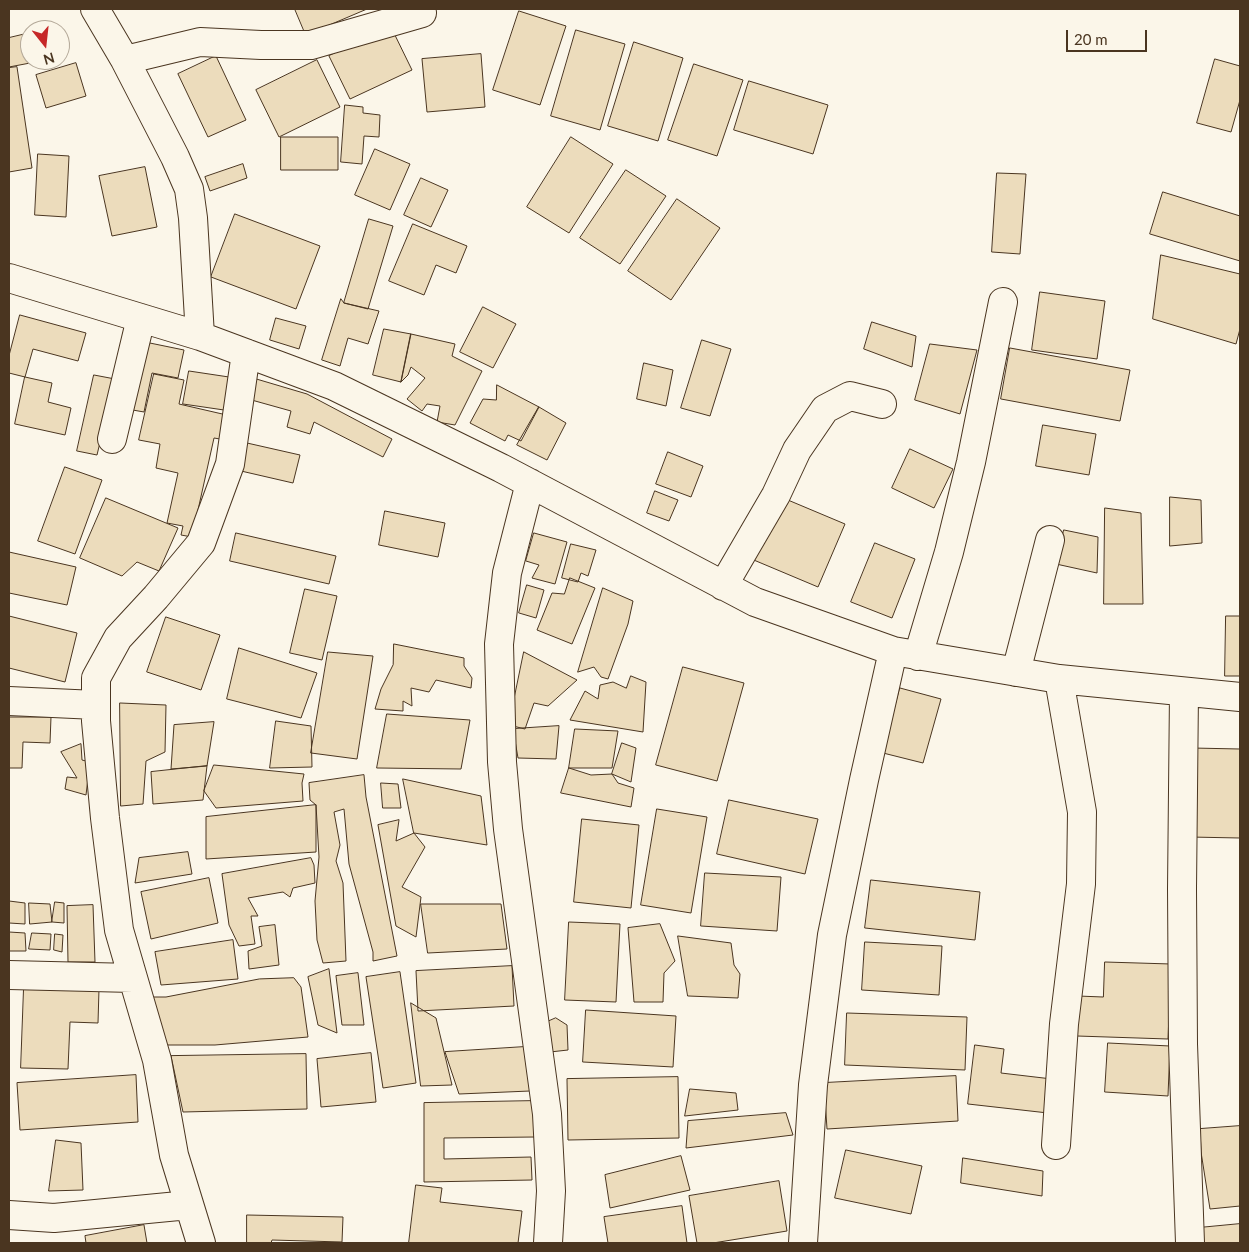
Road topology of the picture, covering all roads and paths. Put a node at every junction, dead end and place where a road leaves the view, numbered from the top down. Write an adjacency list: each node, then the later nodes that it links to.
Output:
1 (95, 9): 3 (street)
2 (422, 13): 3 (street)
3 (125, 60): 7 (street)
4 (9, 278): 6 (street)
5 (1003, 302): 14 (street)
6 (141, 318): 7 (street); 10 (street)
7 (200, 336): 8 (street)
8 (246, 353): 11 (street); 20 (street)
9 (882, 404): 13 (street)
10 (112, 439)
11 (530, 483): 13 (street); 27 (street)
12 (1050, 540): 15 (street)
13 (723, 586): 14 (street)
14 (906, 654): 15 (street); 28 (street)
15 (1016, 672): 16 (street)
16 (1059, 679): 17 (street); 23 (street)
17 (1184, 692): 18 (street); 29 (street)
18 (1240, 697)
19 (9, 701): 20 (street)
20 (96, 706): 22 (street)
21 (9, 975): 22 (street)
22 (133, 978): 24 (street)
23 (1056, 1145)
24 (189, 1204): 25 (street); 26 (street)
25 (9, 1216)
26 (201, 1243)
27 (548, 1243)
28 (803, 1243)
29 (1190, 1243)

